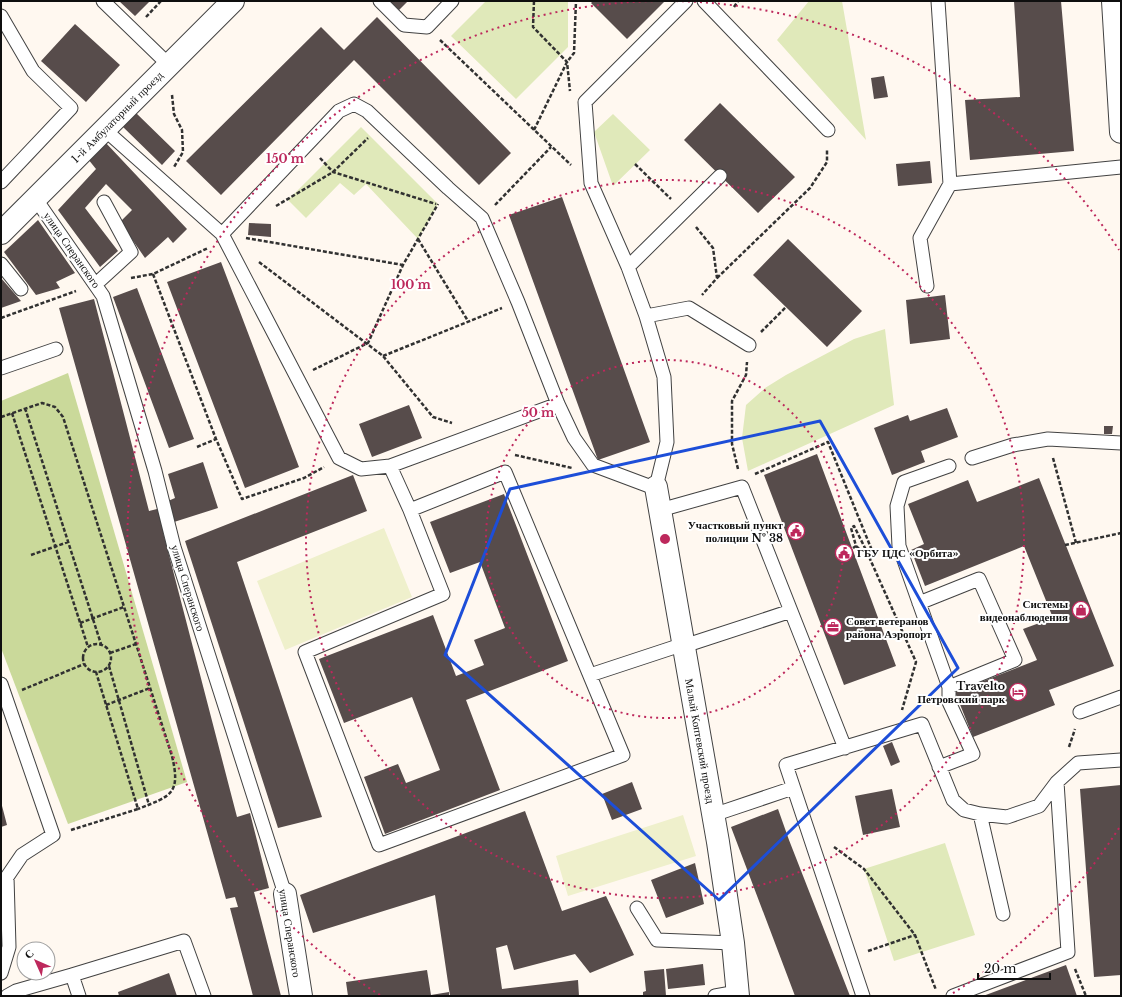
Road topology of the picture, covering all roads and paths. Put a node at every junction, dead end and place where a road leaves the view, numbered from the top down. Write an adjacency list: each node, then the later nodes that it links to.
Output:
1 (103, 1): 14 (lane)
2 (233, 1): 14 (street, 1-й Амбулаторный проезд)
3 (380, 1): 12 (lane)
4 (452, 1): 12 (lane)
5 (534, 1): 13 (path)
6 (576, 1): 13 (path)
7 (686, 1): 39 (lane)
8 (704, 1): 19 (lane)
9 (938, 1): 26 (lane)
10 (1113, 1): 15 (street)
11 (1, 16): 24 (lane)
12 (427, 27): 18 (path)
13 (567, 62): 18 (path)
14 (169, 65): 17 (street, 1-й Амбулаторный проезд); 25 (path)
15 (1120, 108): 20 (street)
16 (382, 125): 27 (lane); 30 (path); 34 (lane)
17 (104, 130): 25 (lane); 28 (street, 1-й Амбулаторный проезд)
18 (534, 130): 32 (path)
19 (828, 130): 41 (path)
20 (1121, 132)
21 (635, 164): 31 (path)
22 (1121, 166): 26 (lane)
23 (720, 176): 31 (lane)
24 (1, 182)
25 (164, 182): 34 (lane)
26 (950, 184): 43 (lane)
27 (448, 188): 30 (path); 32 (lane)
28 (35, 198): 33 (street, 1-й Амбулаторный проезд); 42 (lane, улица Сперанского)
29 (104, 202): 42 (lane)
30 (438, 204): 35 (path)
31 (684, 212): 39 (lane); 41 (path)
32 (482, 218): 45 (lane)
33 (1, 232)
34 (222, 234): 38 (path); 40 (path); 56 (lane)
35 (418, 239): 38 (path); 50 (path)
36 (253, 258): 51 (path)
37 (1, 264): 44 (lane)
38 (403, 265): 51 (path)
39 (628, 267): 48 (lane)
40 (153, 274): 42 (path); 62 (path)
41 (718, 278): 47 (path)
42 (96, 284): 49 (path); 117 (lane, улица Сперанского)
43 (927, 286)
44 (22, 289)
45 (518, 302): 50 (path); 57 (lane)
46 (786, 307): 52 (path)
47 (689, 308): 48 (lane); 52 (lane)
48 (646, 316): 70 (lane)
49 (1, 318)
50 (468, 321): 54 (path)
51 (368, 343): 54 (path); 56 (path)
52 (749, 344): 71 (path)
53 (56, 349): 55 (lane)
54 (383, 356): 61 (path)
55 (1, 368)
56 (298, 377): 66 (lane)
57 (558, 404): 61 (lane); 70 (lane)
58 (25, 408): 59 (path); 75 (path); 84 (path)
59 (12, 413): 60 (path); 79 (path)
60 (1, 417)
61 (484, 432): 68 (lane)
62 (216, 439): 65 (path); 66 (path)
63 (1048, 439): 64 (lane); 67 (lane); 76 (path)
64 (1121, 443)
65 (197, 447)
66 (339, 458): 68 (lane)
67 (972, 458)
68 (390, 466): 72 (lane)
69 (949, 466): 83 (lane)
70 (656, 487): 73 (street, Малый Коптевский проезд)
71 (742, 487): 73 (lane); 82 (path); 85 (lane)
72 (410, 510): 96 (lane); 96 (lane)
73 (660, 510): 90 (street, Малый Коптевский проезд)
74 (1121, 533): 76 (path)
75 (68, 542): 79 (path); 86 (path)
76 (1076, 543): 77 (path)
77 (1066, 545)
78 (856, 546): 80 (path); 82 (path); 82 (path)
79 (55, 547): 81 (path); 87 (path)
80 (853, 548)
81 (31, 555)
82 (870, 559): 105 (path)
83 (919, 603): 98 (lane); 98 (lane)
84 (124, 607): 86 (path); 89 (path)
85 (791, 611): 90 (lane); 106 (lane)
86 (93, 619): 87 (path); 88 (path)
87 (80, 623): 91 (path)
88 (101, 644): 91 (path); 92 (path)
89 (136, 644): 92 (path); 99 (path)
90 (684, 645): 96 (lane); 114 (street, Малый Коптевский проезд)
91 (88, 647): 93 (path)
92 (110, 653): 94 (path)
93 (84, 664): 95 (path); 100 (path)
94 (108, 666): 95 (path); 102 (path)
95 (96, 672): 103 (path)
96 (590, 675)
97 (1, 684): 100 (lane)
98 (949, 687): 108 (lane)
99 (150, 688): 102 (path); 111 (path)
100 (6, 697): 116 (lane)
101 (1121, 697): 104 (lane)
102 (119, 700): 103 (path); 111 (path)
103 (106, 705): 112 (path)
104 (1080, 712)
105 (896, 732): 106 (lane); 108 (lane)
106 (845, 748): 110 (lane)
107 (1121, 760): 109 (lane)
108 (939, 767): 113 (lane)
109 (1058, 782): 113 (lane); 122 (lane)
110 (793, 788): 114 (lane); 115 (lane)
111 (149, 805): 112 (path)
112 (138, 809): 116 (path)
113 (980, 814): 119 (lane)
114 (713, 815): 121 (street, Малый Коптевский проезд)
115 (806, 826): 120 (path); 123 (lane)
116 (54, 835): 124 (lane)
117 (285, 894): 130 (street, улица Сперанского)
118 (637, 908): 121 (lane)
119 (1003, 914)
120 (915, 935): 123 (path); 133 (path)
121 (733, 943): 126 (street, Малый Коптевский проезд)
122 (1068, 952): 134 (lane); 135 (path)
123 (850, 957): 132 (lane)
124 (1, 973)
125 (72, 975): 127 (lane); 128 (lane); 129 (lane)
126 (738, 994): 131 (lane)
127 (7, 996)
128 (79, 996)
129 (204, 996)
130 (301, 996)
131 (715, 996)
132 (863, 996)
133 (938, 996)
134 (953, 996)
135 (1086, 996)

